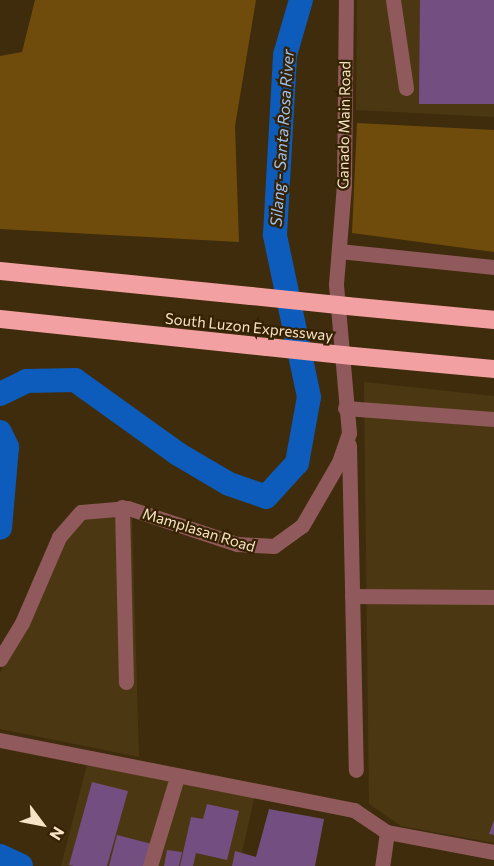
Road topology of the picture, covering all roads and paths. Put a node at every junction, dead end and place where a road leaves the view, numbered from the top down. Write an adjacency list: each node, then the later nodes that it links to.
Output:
1 (346, 0): 4 (street, Ganado Main Road)
2 (393, 0): 3 (street)
3 (406, 88)
4 (339, 251): 5 (street); 10 (street, Mamplasan Road)
5 (494, 267)
6 (0, 271): 8 (highway, South Luzon Expressway, bridge)
7 (0, 319): 9 (highway, South Luzon Expressway, bridge)
8 (494, 320)
9 (494, 369)
10 (345, 408): 11 (street); 12 (street, Mamplasan Road)
11 (494, 418)
12 (349, 433): 13 (street, Mamplasan Road); 14 (street)
13 (122, 507): 16 (street, Mamplasan Road); 17 (street)
14 (352, 596): 15 (street); 19 (street)
15 (494, 597)
16 (0, 659)
17 (126, 682)
18 (0, 740): 20 (street)
19 (356, 770)
20 (177, 777): 21 (street); 23 (street)
21 (387, 832): 22 (street); 24 (street)
22 (494, 852)
23 (150, 866)
24 (382, 866)

